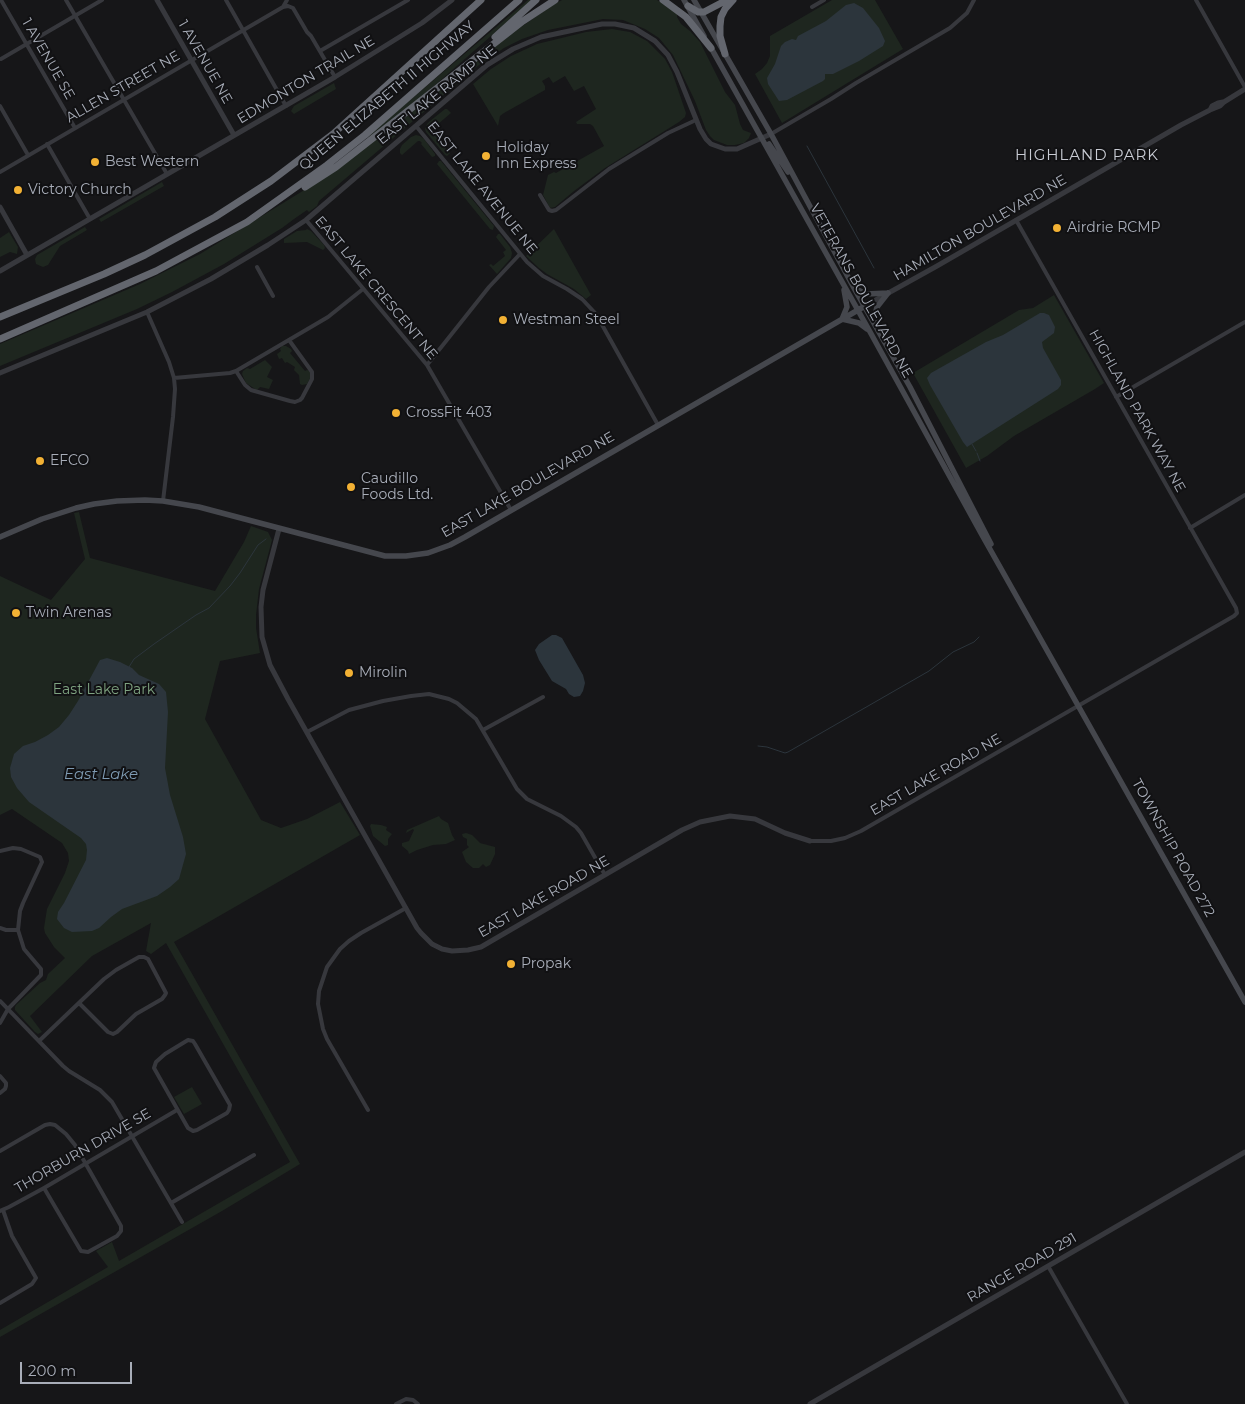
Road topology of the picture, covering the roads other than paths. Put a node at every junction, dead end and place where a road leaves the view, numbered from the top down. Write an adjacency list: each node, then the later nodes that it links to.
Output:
1 (1, 0): 26 (street, 1 AVENUE SE)
2 (66, 0): 24 (street)
3 (102, 0): 24 (street)
4 (157, 0): 31 (street, 1 AVENUE NE)
5 (226, 0): 25 (street)
6 (287, 0): 21 (street)
7 (408, 0): 28 (street, EDMONTON TRAIL NE)
8 (452, 0): 33 (street, EDMONTON TRAIL NE)
9 (480, 0): 67 (highway, QUEEN ELIZABETH II HIGHWAY)
10 (519, 0): 51 (highway, QUEEN ELIZABETH II HIGHWAY)
11 (536, 0): 32 (highway)
12 (554, 0): 32 (highway)
13 (663, 0): 27 (highway)
14 (694, 0): 23 (main road, VETERANS BOULEVARD NE)
15 (727, 0): 23 (highway)
16 (733, 0): 29 (highway)
17 (824, 0): 22 (street)
18 (974, 0): 41 (street)
19 (1196, 0): 34 (street)
20 (686, 3): 23 (highway); 27 (main road, VETERANS BOULEVARD NE)
21 (283, 7): 25 (street, ALLEN STREET NE); 28 (street)
22 (812, 7)
23 (701, 12): 29 (main road, VETERANS BOULEVARD NE)
24 (75, 16): 26 (street); 35 (street)
25 (243, 30): 31 (street, ALLEN STREET NE); 37 (street)
26 (26, 44): 30 (street); 40 (street, 1 AVENUE SE)
27 (711, 48): 43 (main road, VETERANS BOULEVARD NE)
28 (320, 51): 33 (street)
29 (725, 54): 41 (main road, VETERANS BOULEVARD NE)
30 (1, 58)
31 (191, 60): 35 (street, ALLEN STREET NE); 42 (street, 1 AVENUE NE)
32 (464, 67): 51 (highway)
33 (335, 77): 37 (street, EDMONTON TRAIL NE)
34 (1245, 88): 54 (street, HAMILTON BOULEVARD NE)
35 (124, 100): 40 (street, ALLEN STREET NE); 47 (street)
36 (0, 106): 45 (street)
37 (286, 106): 42 (street, EDMONTON TRAIL NE)
38 (696, 120): 39 (street, EAST LAKE RAMP NE); 43 (street, EAST LAKE RAMP NE); 49 (street)
39 (416, 126): 53 (street, EAST LAKE RAMP NE); 55 (street, EAST LAKE AVENUE NE)
40 (75, 128): 44 (street, ALLEN STREET NE)
41 (771, 134): 43 (street, EAST LAKE RAMP NE); 48 (main road, VETERANS BOULEVARD NE)
42 (234, 135): 47 (street, EDMONTON TRAIL NE)
43 (762, 138): 48 (main road); 59 (main road, VETERANS BOULEVARD NE)
44 (47, 144): 45 (street, ALLEN STREET NE); 52 (street)
45 (28, 155): 46 (street, ALLEN STREET NE)
46 (0, 172)
47 (167, 174): 52 (street, EDMONTON TRAIL NE)
48 (802, 192): 60 (main road, VETERANS BOULEVARD NE)
49 (540, 195)
50 (0, 207): 56 (street)
51 (259, 213): 72 (highway, QUEEN ELIZABETH II HIGHWAY)
52 (90, 219): 56 (street, EDMONTON TRAIL NE)
53 (306, 220): 61 (street, EAST LAKE CRESCENT NE); 66 (street, EAST LAKE CRESCENT NE)
54 (1016, 220): 62 (street, HAMILTON BOULEVARD NE); 78 (street, HIGHLAND PARK WAY NE)
55 (520, 254): 74 (street); 79 (street, EAST LAKE AVENUE NE)
56 (27, 255): 58 (street, EDMONTON TRAIL NE)
57 (257, 267): 63 (street)
58 (0, 271)
59 (843, 284): 65 (main road, VETERANS BOULEVARD NE); 68 (main road)
60 (854, 288): 62 (main road); 64 (main road, VETERANS BOULEVARD NE)
61 (363, 289): 73 (street); 74 (street, EAST LAKE CRESCENT NE)
62 (888, 293): 64 (street, HAMILTON BOULEVARD NE); 70 (main road)
63 (273, 296)
64 (865, 306): 65 (main road, EAST LAKE BOULEVARD NE); 70 (main road, VETERANS BOULEVARD NE)
65 (858, 310): 68 (main road, EAST LAKE BOULEVARD NE); 71 (main road, VETERANS BOULEVARD NE)
66 (147, 312): 76 (street, EAST LAKE CRESCENT NE); 77 (street)
67 (0, 317)
68 (842, 319): 71 (main road); 79 (main road, EAST LAKE BOULEVARD NE)
69 (1245, 322): 78 (street)
70 (877, 327): 86 (main road, VETERANS BOULEVARD NE)
71 (870, 330): 86 (main road, VETERANS BOULEVARD NE)
72 (0, 339)
73 (289, 340): 75 (street); 75 (street)
74 (427, 366): 82 (street, EAST LAKE CRESCENT NE)
75 (236, 371): 77 (street)
76 (0, 373)
77 (174, 378): 81 (street)
78 (1116, 397): 83 (street, HIGHLAND PARK WAY NE)
79 (658, 425): 82 (main road, EAST LAKE BOULEVARD NE)
80 (1245, 495): 83 (street)
81 (163, 501): 84 (main road, EAST LAKE BOULEVARD NE); 85 (main road, EAST LAKE BOULEVARD NE)
82 (510, 510): 84 (main road, EAST LAKE BOULEVARD NE)
83 (1190, 528): 87 (street, HIGHLAND PARK WAY NE)
84 (279, 529): 91 (street, EAST LAKE ROAD NE)
85 (0, 537)
86 (1016, 595): 89 (main road, VETERANS BOULEVARD NE)
87 (1237, 613): 89 (street, EAST LAKE ROAD NE)
88 (543, 696): 90 (street)
89 (1078, 706): 92 (street, EAST LAKE ROAD NE); 99 (main road, TOWNSHIP ROAD 272)
90 (483, 730): 91 (street); 94 (street)
91 (307, 732): 95 (street, EAST LAKE ROAD NE)
92 (810, 841): 94 (street, EAST LAKE ROAD NE)
93 (0, 851): 97 (street)
94 (605, 875): 95 (street, EAST LAKE ROAD NE)
95 (406, 908): 107 (street)
96 (0, 928): 97 (street)
97 (18, 930): 101 (street)
98 (0, 1001): 101 (street)
99 (1245, 1002)
100 (79, 1003): 100 (street); 103 (street)
101 (8, 1009): 102 (street); 103 (street)
102 (0, 1023)
103 (39, 1042): 108 (street)
104 (0, 1076): 105 (street)
105 (0, 1093)
106 (177, 1110): 106 (street); 108 (street, THORBURN DRIVE SE)
107 (368, 1110)
108 (132, 1136): 112 (street, THORBURN DRIVE SE); 114 (street)
109 (0, 1151): 112 (street)
110 (1245, 1152): 117 (street, RANGE ROAD 291)
111 (254, 1155): 114 (street)
112 (85, 1163): 113 (street, THORBURN DRIVE SE); 113 (street)
113 (44, 1188): 115 (street, THORBURN DRIVE SE)
114 (171, 1203): 116 (street)
115 (2, 1210): 118 (street)
116 (182, 1222)
117 (1048, 1266): 121 (street, RANGE ROAD 291); 122 (street)
118 (0, 1302)
119 (396, 1404): 120 (street)
120 (418, 1404)
121 (810, 1404)
122 (1127, 1404)

